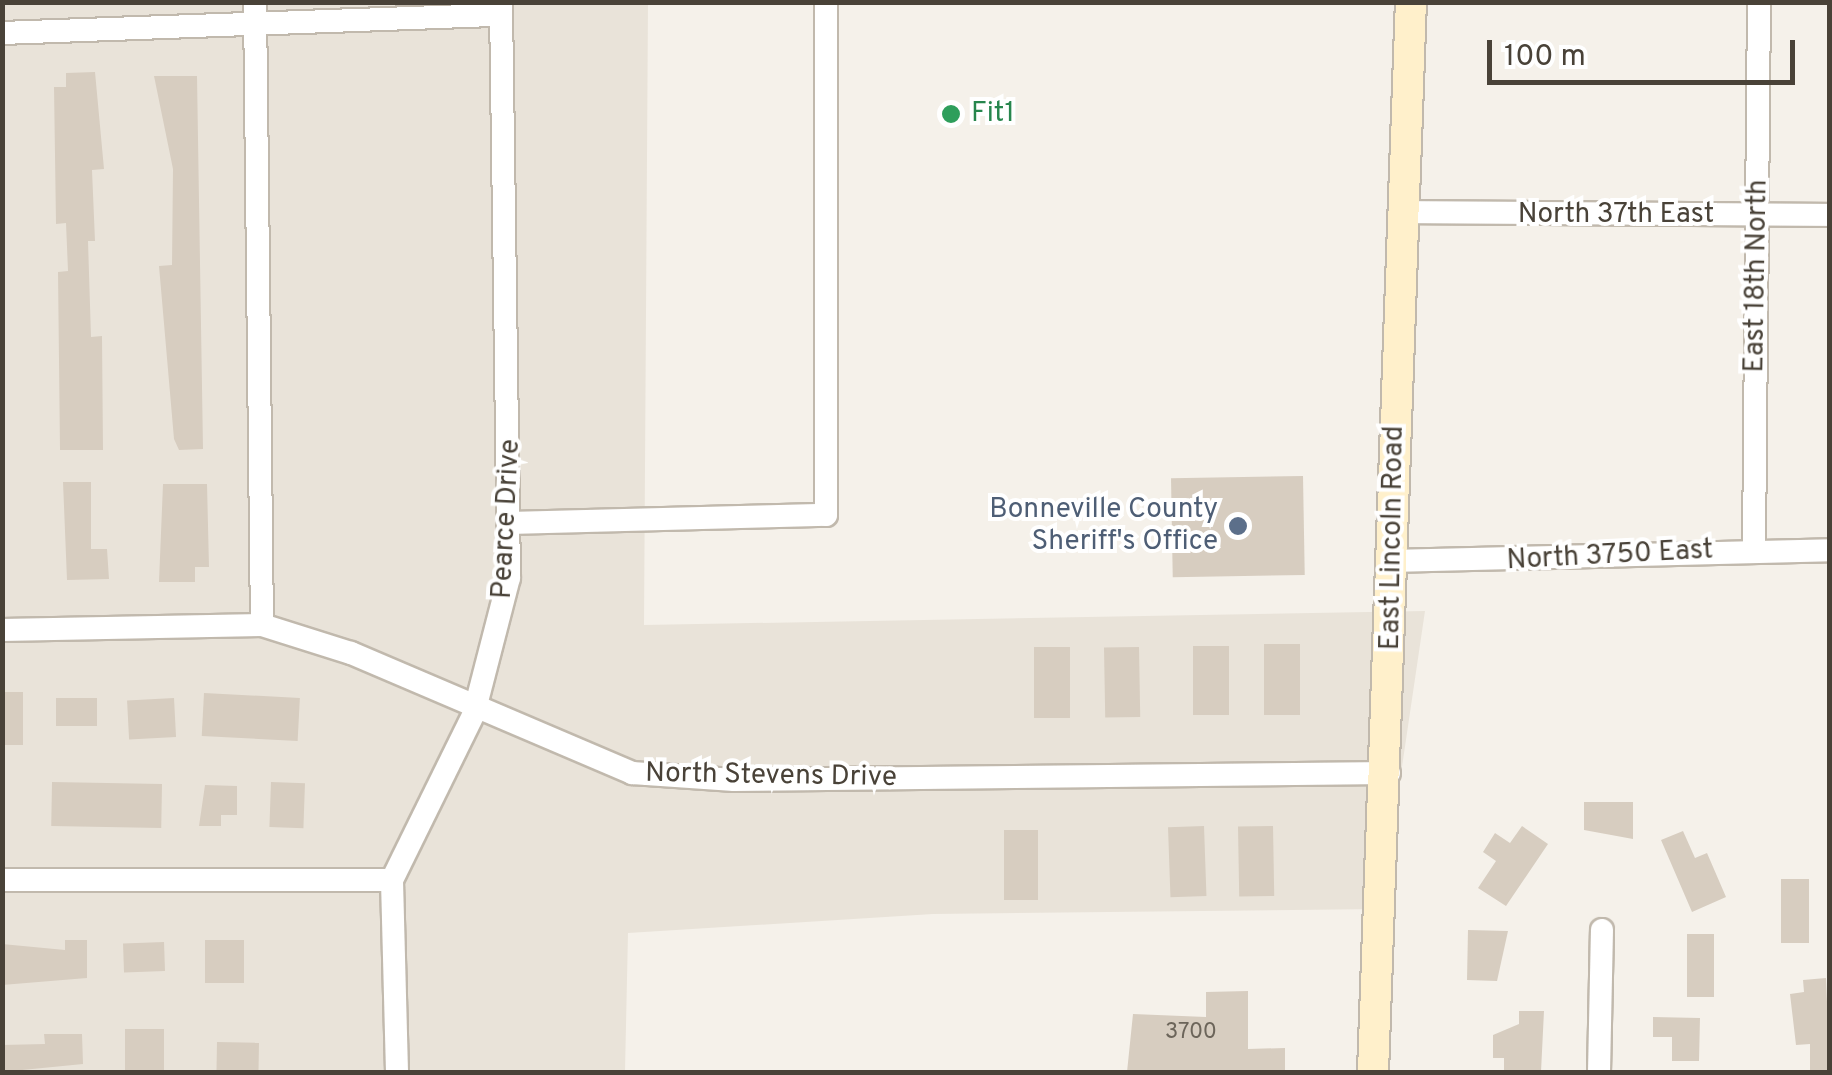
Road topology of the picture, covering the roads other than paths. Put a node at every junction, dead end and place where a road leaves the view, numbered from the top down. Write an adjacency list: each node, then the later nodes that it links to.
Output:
1 (826, 2): 10 (street)
2 (1411, 2): 7 (main road, East Lincoln Road)
3 (1760, 2): 8 (street, East 18th North)
4 (501, 9): 5 (street); 10 (street, Pearce Drive)
5 (256, 14): 6 (street); 14 (street)
6 (2, 34)
7 (1402, 212): 8 (street, North 37th East); 13 (main road, East Lincoln Road)
8 (1757, 215): 9 (street, North 37th East); 11 (street, East 18th North)
9 (1830, 215)
10 (510, 523): 16 (street, Pearce Drive)
11 (1754, 549): 12 (street, North 3750 East); 13 (street, North 3750 East)
12 (1830, 550)
13 (1391, 561): 17 (main road, East Lincoln Road)
14 (262, 625): 15 (street, North Stevens Drive); 16 (street, North Stevens Drive)
15 (2, 630)
16 (474, 713): 17 (street, North Stevens Drive); 19 (street, Pearce Drive)
17 (1389, 773): 22 (main road, East Lincoln Road)
18 (2, 880): 19 (street)
19 (392, 880): 21 (street, Pearce Drive)
20 (1602, 930): 23 (street)
21 (397, 1072)
22 (1373, 1072)
23 (1599, 1072)

